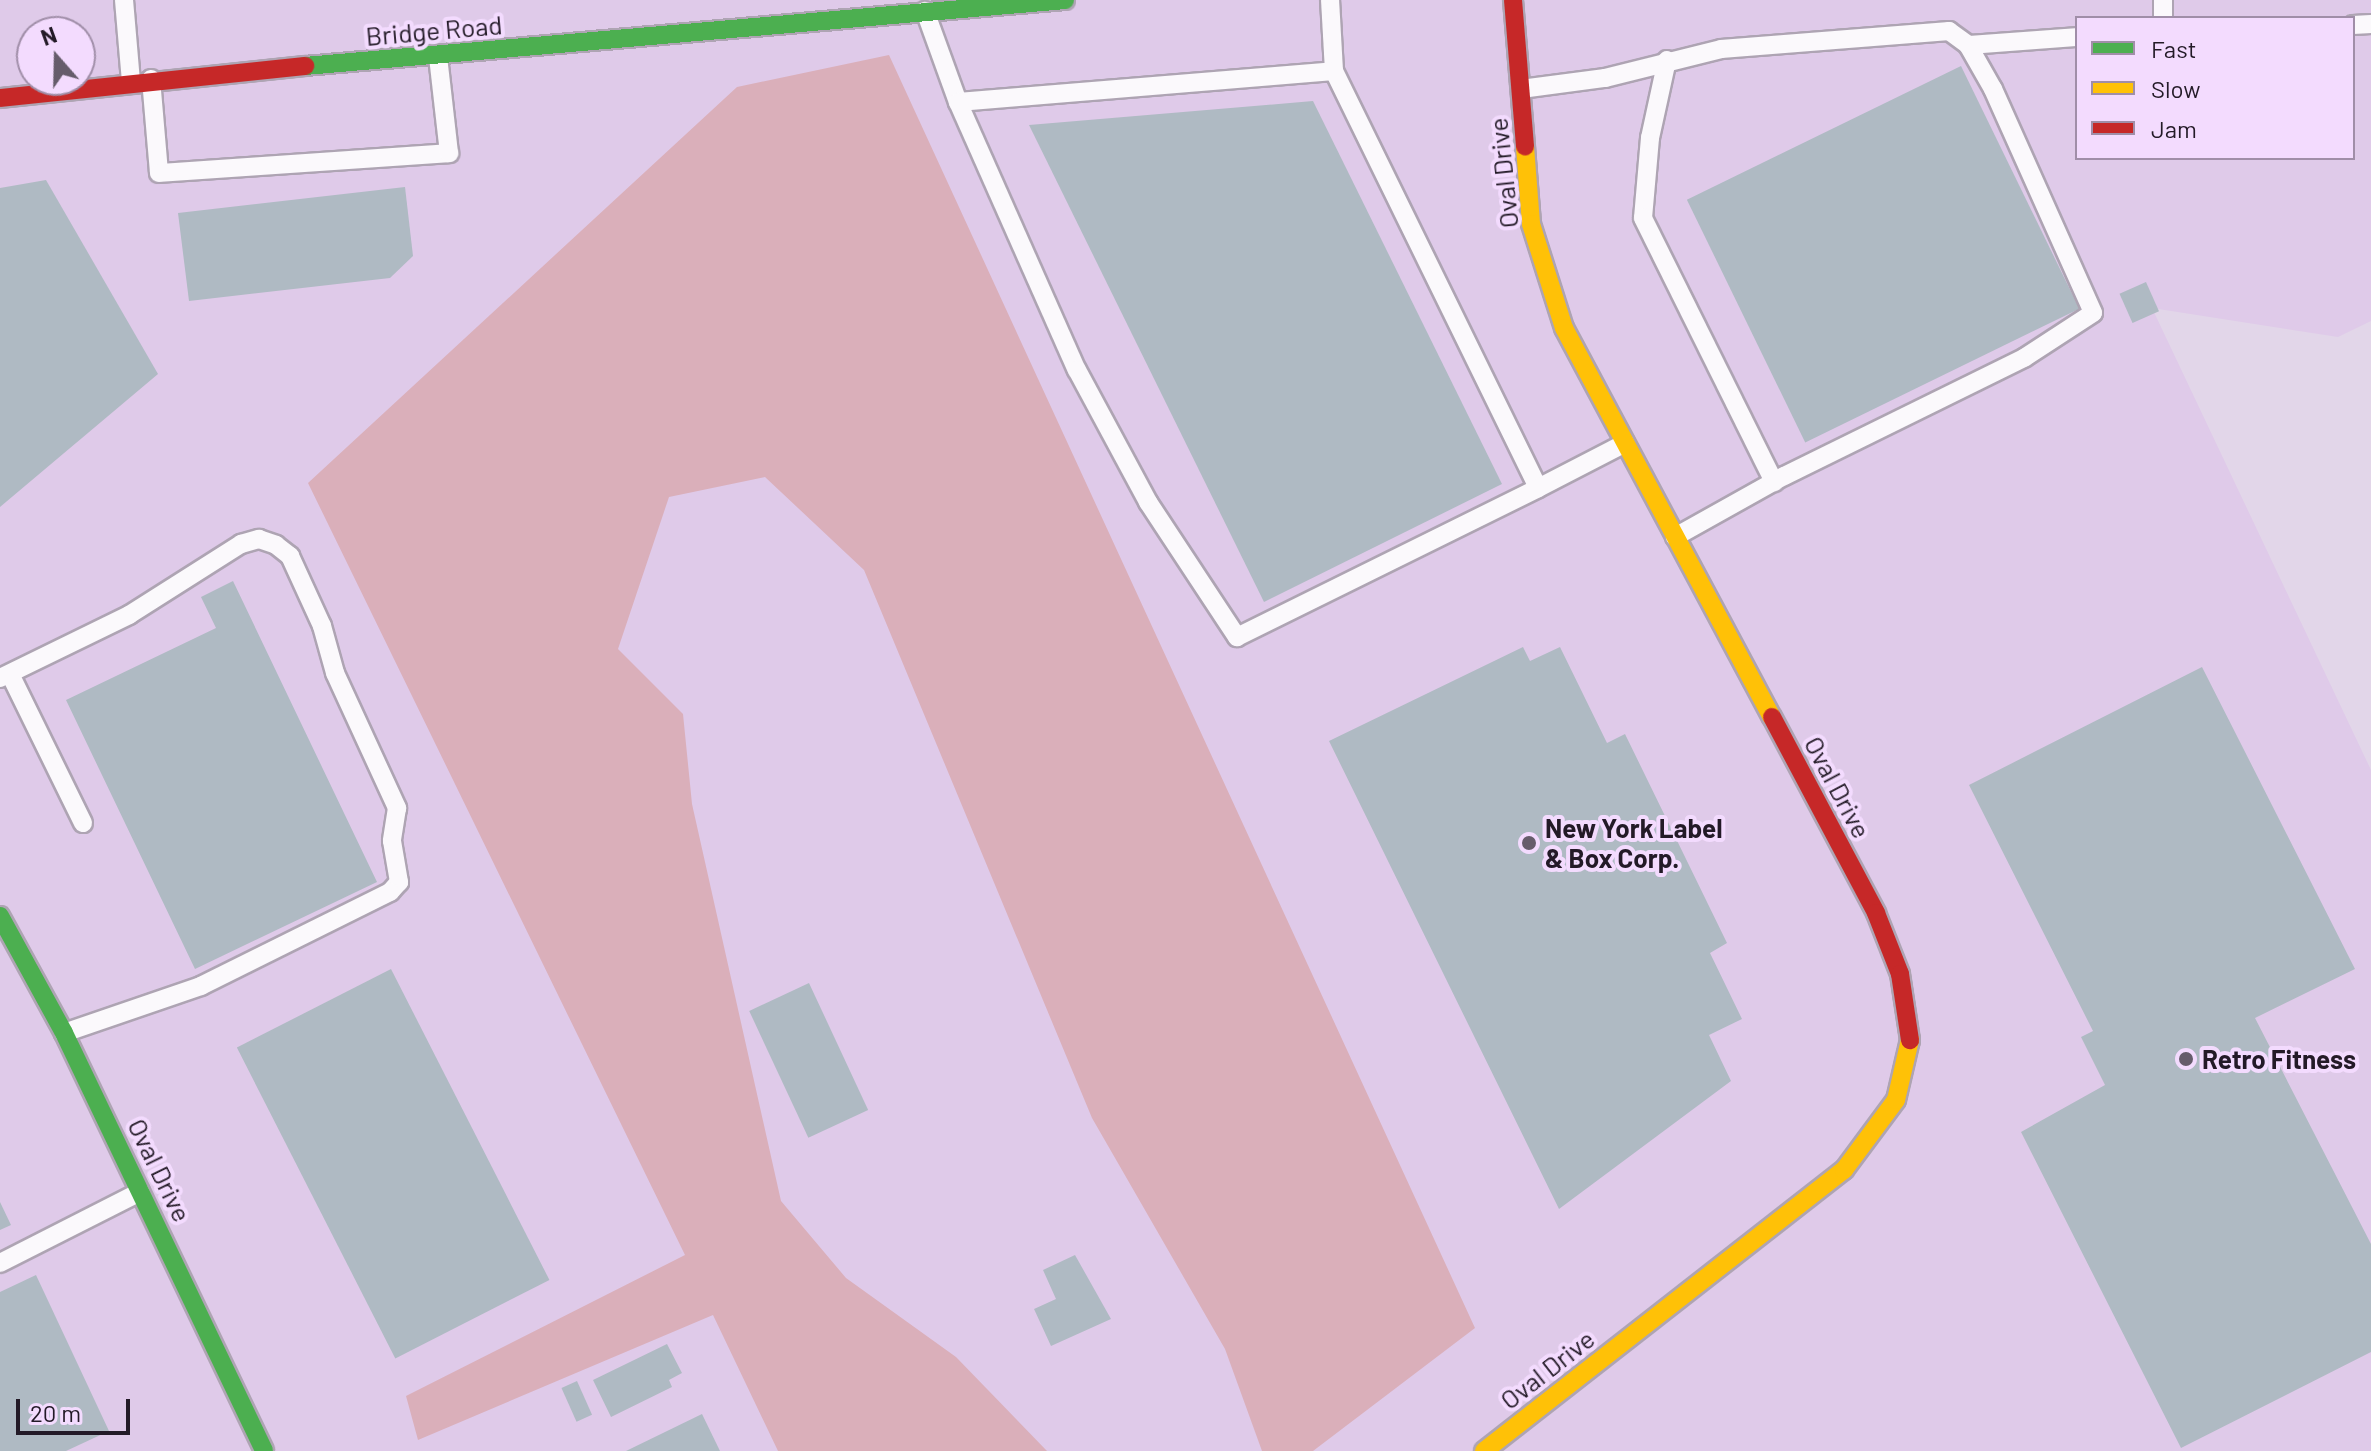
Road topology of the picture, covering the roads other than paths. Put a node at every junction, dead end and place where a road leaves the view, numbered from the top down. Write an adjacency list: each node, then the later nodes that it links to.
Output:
1 (124, 0): 14 (lane)
2 (779, 0): 7 (lane)
3 (1065, 0): 6 (street, Bridge Road)
4 (1330, 0): 12 (lane)
5 (1513, 0): 15 (street, Oval Drive)
6 (925, 11): 7 (street, Bridge Road); 17 (lane)
7 (788, 24): 10 (street, Bridge Road)
8 (2075, 37): 9 (lane)
9 (1968, 45): 11 (lane); 19 (lane)
10 (438, 56): 13 (street, Bridge Road); 13 (lane)
11 (1667, 60): 15 (lane); 19 (lane)
12 (1334, 71): 17 (lane); 20 (lane)
13 (151, 79): 14 (street, Bridge Road)
14 (131, 82): 16 (street, Bridge Road)
15 (1520, 89): 18 (street, Oval Drive)
16 (0, 98)
17 (958, 102): 20 (lane)
18 (1625, 443): 20 (lane); 21 (street, Oval Drive)
19 (1774, 482): 21 (lane)
20 (1538, 488)
21 (1675, 537): 29 (street, Oval Drive)
22 (5, 676): 23 (lane); 25 (lane)
23 (83, 823)
24 (0, 916): 25 (street, Oval Drive)
25 (64, 1033): 26 (street, Oval Drive)
26 (142, 1191): 27 (lane); 28 (street, Oval Drive)
27 (0, 1263)
28 (264, 1451)
29 (1484, 1451)

